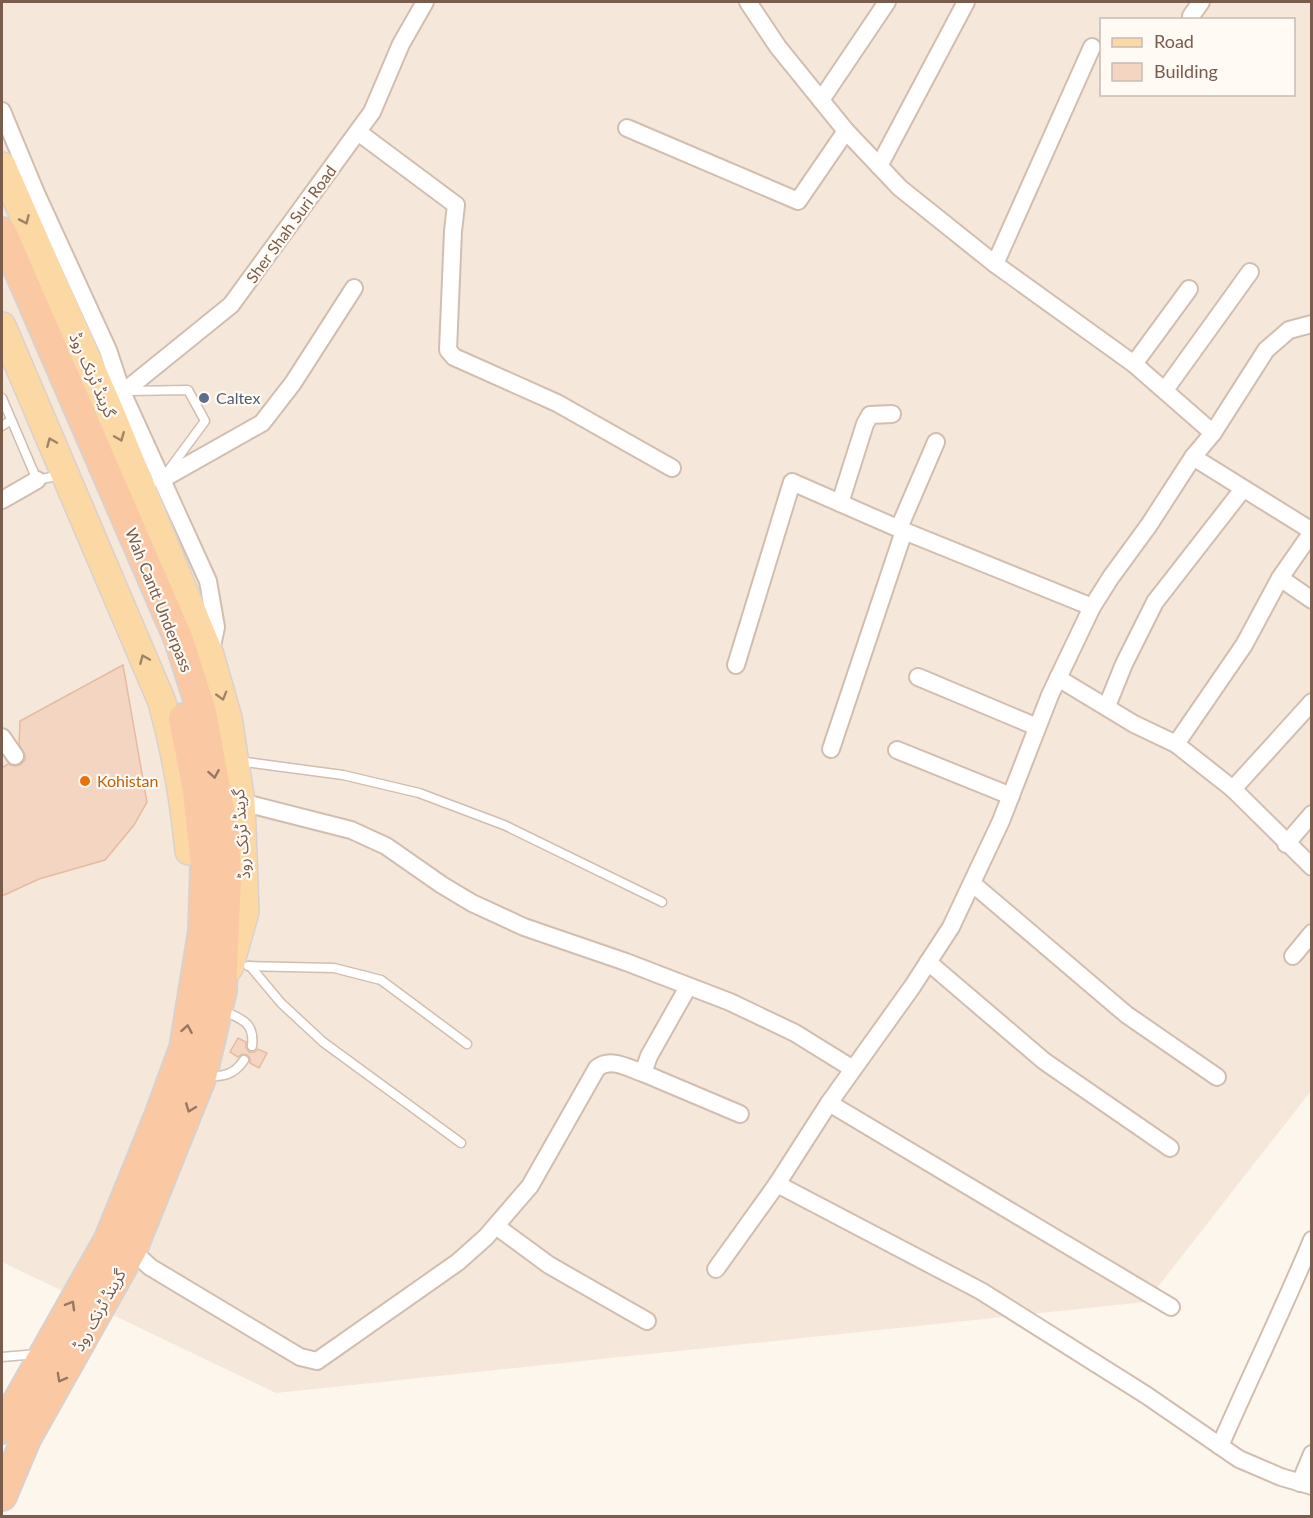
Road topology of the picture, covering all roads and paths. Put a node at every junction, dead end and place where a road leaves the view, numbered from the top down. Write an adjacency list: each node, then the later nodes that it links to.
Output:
1 (425, 2): 12 (street, Sher Shah Suri Road)
2 (748, 2): 8 (street)
3 (886, 2): 8 (street)
4 (966, 2): 14 (street)
5 (1201, 2): 6 (street)
6 (1191, 16)
7 (1092, 47): 16 (street)
8 (821, 100): 11 (street)
9 (2, 111): 26 (street)
10 (627, 128): 11 (street)
11 (846, 131): 14 (street)
12 (358, 132): 26 (street, Sher Shah Suri Road); 33 (street)
13 (2, 166): 26 (main road, گرینڈ ٹرنک روڈ, one-way to 26)
14 (879, 166): 16 (street)
15 (2, 232): 69 (highway, Wah Cantt Underpass, one-way to 69)
16 (995, 264): 23 (street)
17 (1250, 272): 24 (street)
18 (2, 277): 69 (highway, Wah Cantt Underpass)
19 (354, 288): 36 (street)
20 (1189, 289): 23 (street)
21 (1311, 323): 30 (street)
22 (2, 326): 34 (main road, گرینڈ ٹرنک روڈ, one-way to 22)
23 (1134, 364): 24 (street)
24 (1165, 390): 30 (street)
25 (2, 398): 28 (lane)
26 (115, 399): 36 (street); 36 (lane); 45 (main road, گرینڈ ٹرنک روڈ, one-way to 45)
27 (892, 414): 39 (street)
28 (11, 420): 29 (lane); 35 (lane)
29 (2, 426)
30 (1213, 433): 32 (street)
31 (936, 442): 40 (street)
32 (1193, 457): 37 (street); 44 (street)
33 (672, 468)
34 (65, 474): 35 (lane); 69 (main road, گرینڈ ٹرنک روڈ, one-way to 34)
35 (37, 480): 38 (street)
36 (161, 480): 45 (street)
37 (1243, 489): 41 (street); 50 (street)
38 (2, 500)
39 (840, 502): 40 (street); 46 (street)
40 (902, 529): 44 (street); 54 (street)
41 (1311, 531): 42 (street)
42 (1280, 578): 43 (street); 53 (street)
43 (1311, 600)
44 (1092, 607): 48 (street)
45 (210, 655): 57 (main road, گرینڈ ٹرنک روڈ, one-way to 57)
46 (736, 665)
47 (918, 677): 51 (street)
48 (1058, 678): 50 (street); 51 (street)
49 (1311, 702): 58 (street)
50 (1107, 706): 53 (street)
51 (1037, 727): 59 (street)
52 (2, 737): 56 (street)
53 (1176, 744): 58 (street)
54 (831, 749)
55 (897, 750): 59 (street)
56 (15, 756)
57 (235, 761): 60 (main road, گرینڈ ٹرنک روڈ); 65 (lane)
58 (1233, 789): 62 (street)
59 (1011, 796): 64 (street)
60 (241, 802): 69 (main road, گرینڈ ٹرنک روڈ); 70 (street)
61 (1311, 814): 62 (street)
62 (1286, 844): 63 (street)
63 (1311, 867)
64 (973, 884): 68 (street); 77 (street)
65 (662, 902)
66 (1311, 933): 67 (street)
67 (1293, 956)
68 (928, 962): 74 (street); 81 (street)
69 (223, 983): 71 (lane); 72 (lane); 76 (highway, گرینڈ ٹرنک روڈ); 80 (lane); 85 (highway, گرینڈ ٹرنک روڈ, one-way to 69)
70 (688, 987): 74 (street); 75 (street)
71 (467, 1044)
72 (252, 1046)
73 (244, 1060): 76 (lane)
74 (853, 1069): 78 (street)
75 (643, 1073): 79 (street); 83 (street)
76 (202, 1076): 85 (highway, گرینڈ ٹرنک روڈ, one-way to 85)
77 (1217, 1077)
78 (829, 1103): 82 (street); 87 (street)
79 (740, 1114)
80 (461, 1143)
81 (1170, 1148)
82 (777, 1184): 86 (street); 92 (street)
83 (496, 1226): 85 (street); 88 (street)
84 (1311, 1240): 92 (street)
85 (120, 1245): 89 (highway, گرینڈ ٹرنک روڈ, one-way to 85); 91 (highway, گرینڈ ٹرنک روڈ, one-way to 91)
86 (716, 1269)
87 (1171, 1307)
88 (647, 1321)
89 (43, 1353): 90 (lane); 91 (highway, گرینڈ ٹرنک روڈ)
90 (2, 1357)
91 (11, 1421): 95 (highway, گرینڈ ٹرنک روڈ)
92 (1220, 1446): 94 (street)
93 (1311, 1454): 94 (street)
94 (1305, 1484)
95 (2, 1496)

